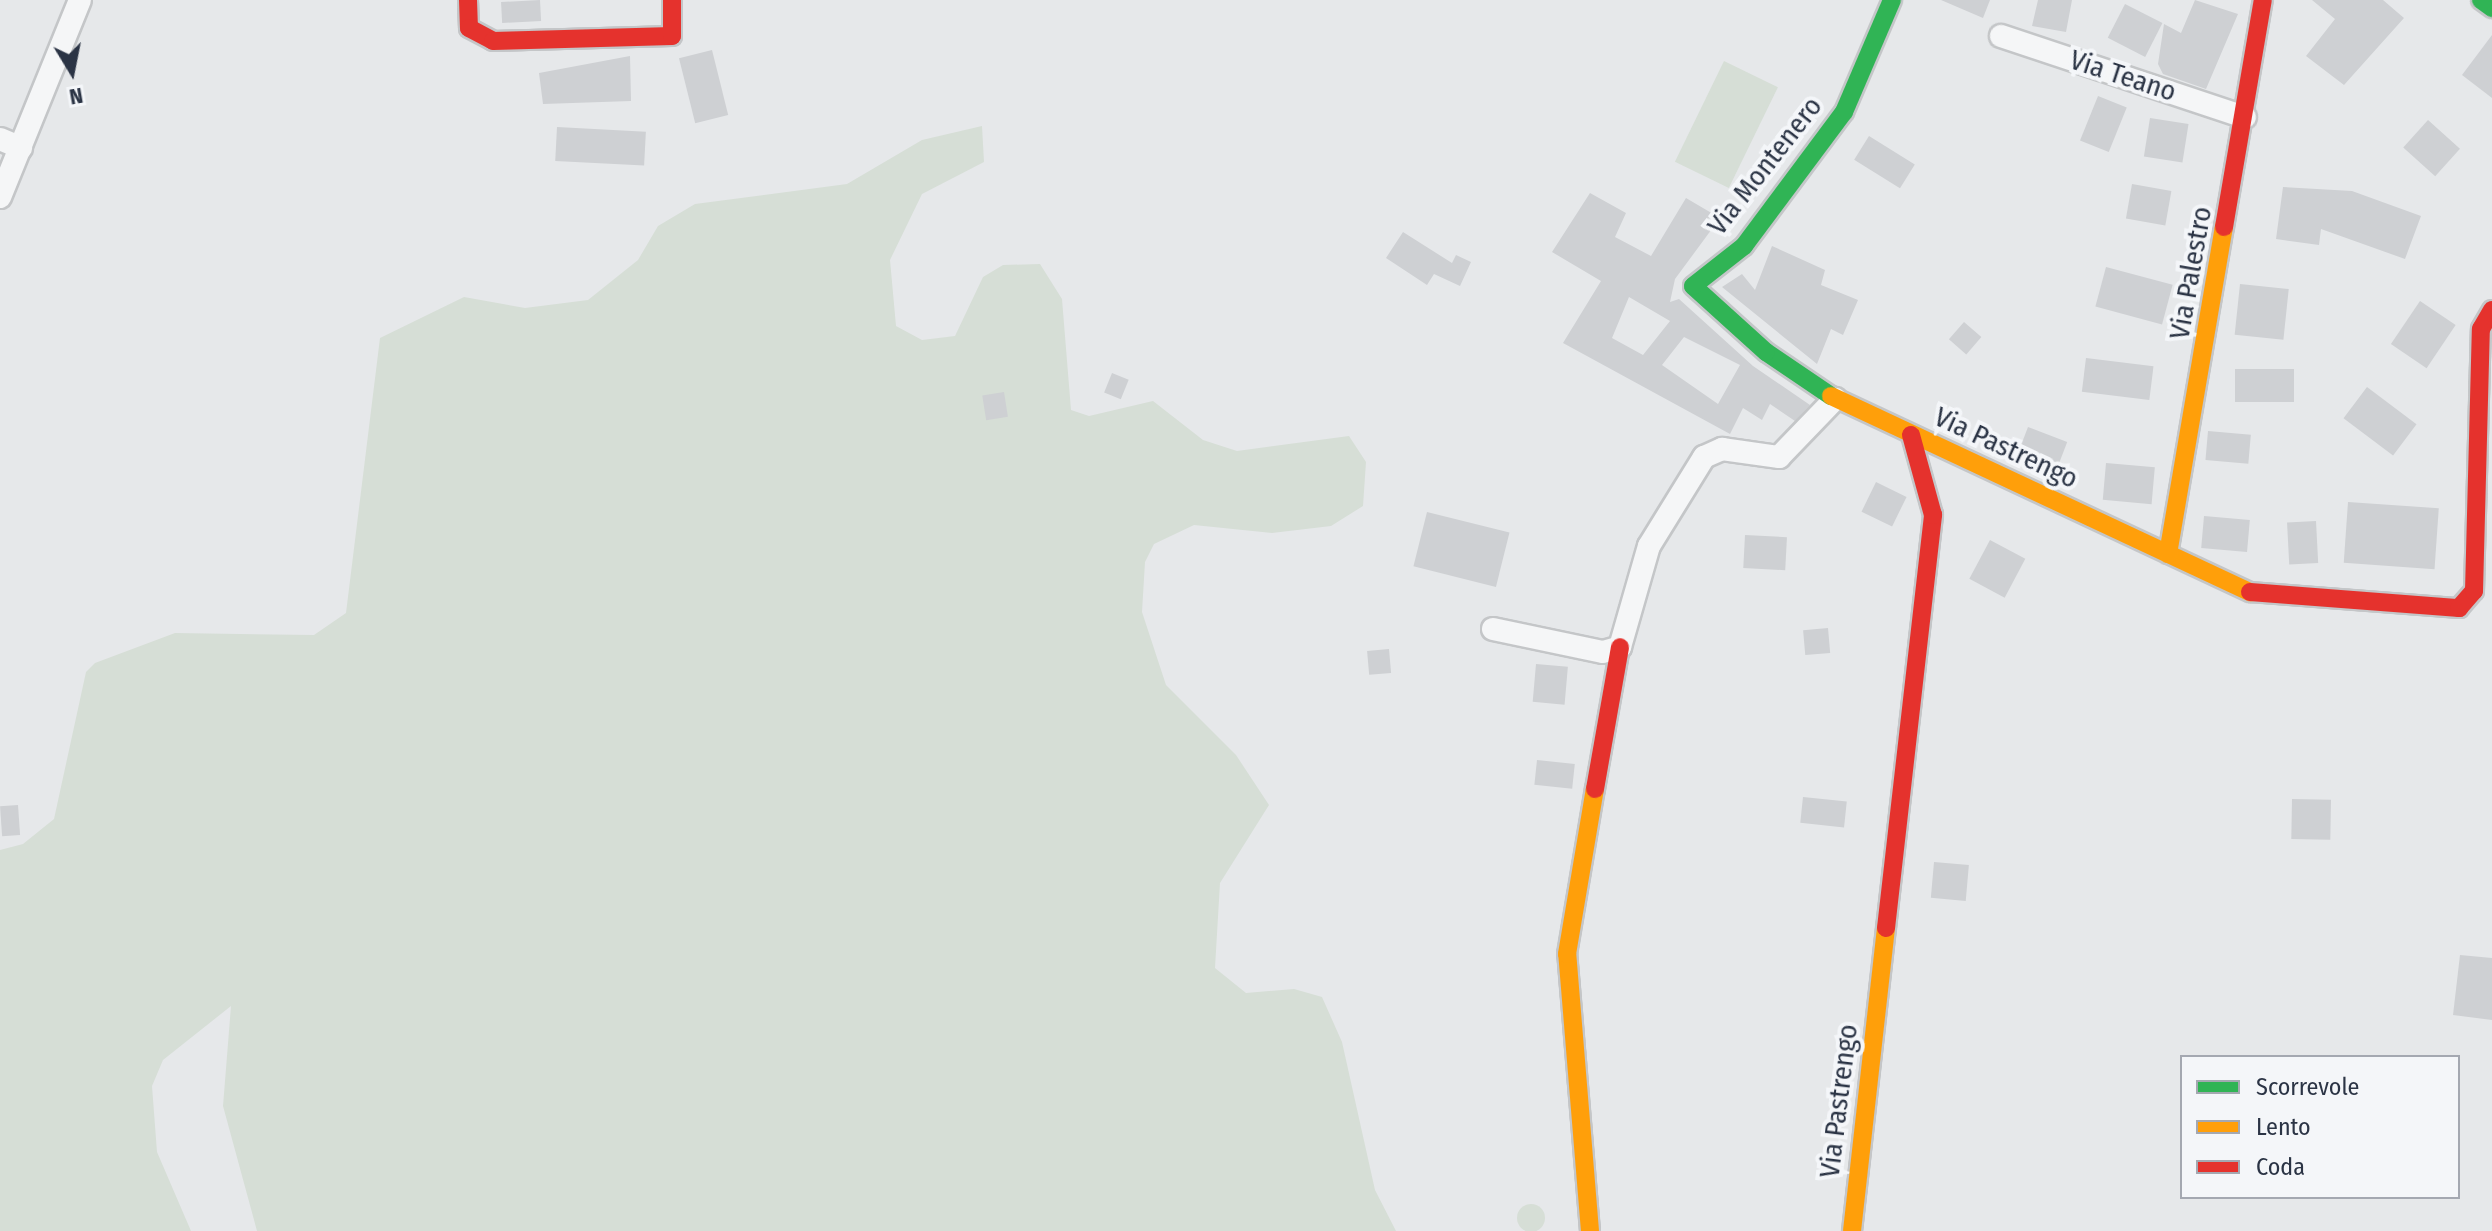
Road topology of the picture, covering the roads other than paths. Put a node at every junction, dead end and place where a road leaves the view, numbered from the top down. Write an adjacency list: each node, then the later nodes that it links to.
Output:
1 (80, 0): 10 (street)
2 (468, 0): 3 (street)
3 (672, 0)
4 (1892, 0): 13 (street, Via Montenero)
5 (2263, 0): 9 (street, Via Palestro)
6 (2481, 0): 7 (street)
7 (2492, 8)
8 (2001, 36): 9 (street, Via Teano)
9 (2245, 117): 15 (street, Via Palestro)
10 (10, 143): 11 (street)
11 (0, 197)
12 (2492, 310): 15 (street, Via Pastrengo)
13 (1835, 399): 14 (street, Via Montenero); 17 (street)
14 (1911, 435): 15 (street, Via Pastrengo); 19 (street, Via Pastrengo)
15 (2168, 554)
16 (1493, 629): 17 (street)
17 (1620, 647): 18 (street)
18 (1590, 1231)
19 (1852, 1231)

